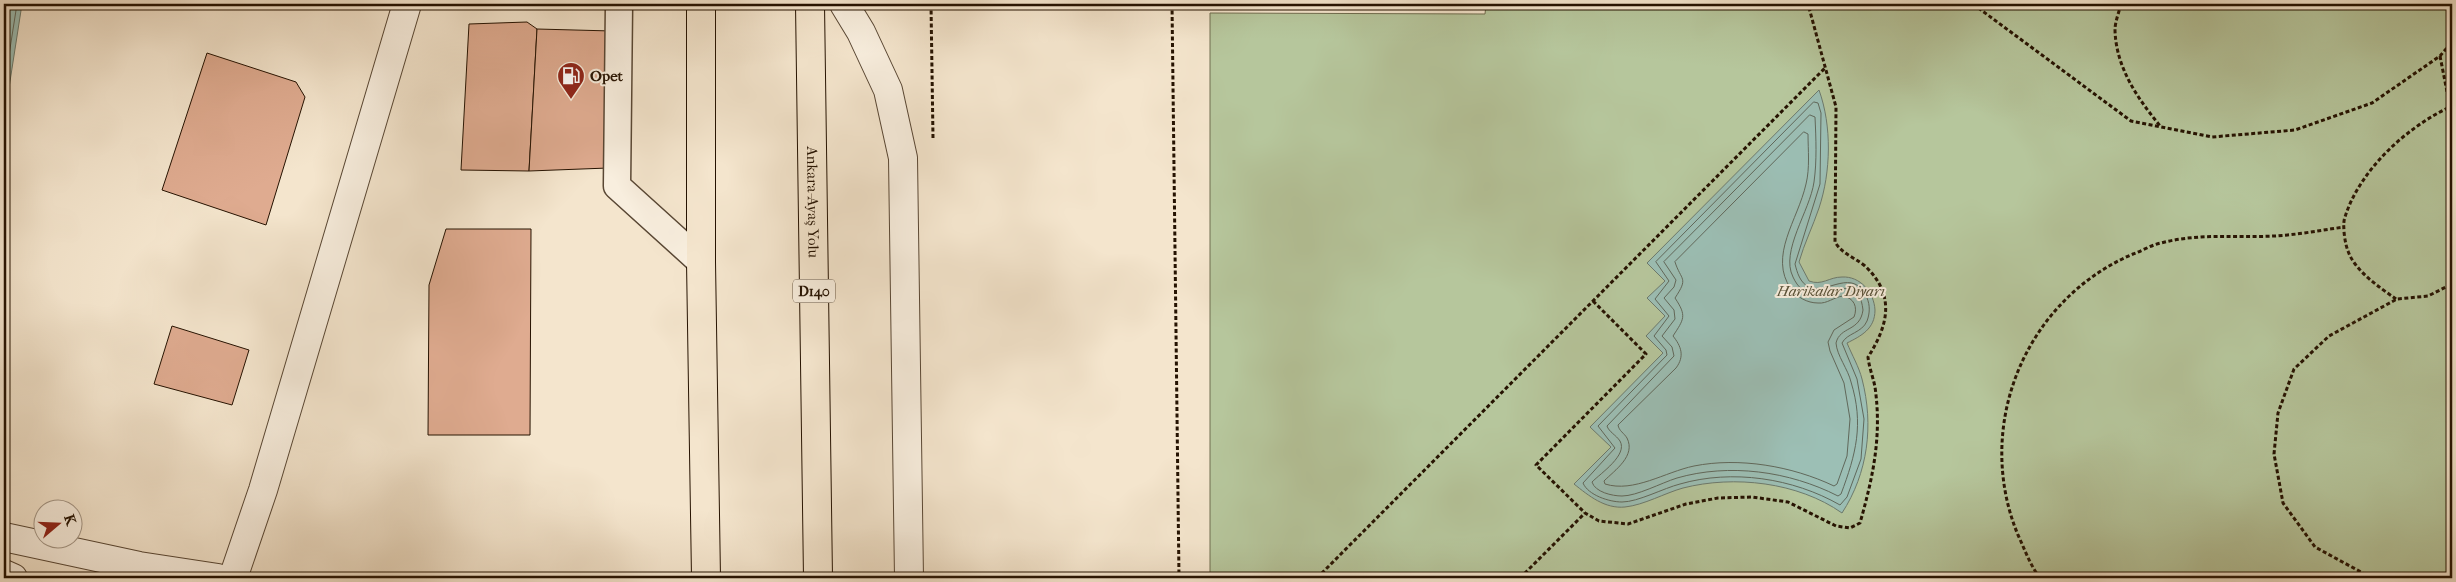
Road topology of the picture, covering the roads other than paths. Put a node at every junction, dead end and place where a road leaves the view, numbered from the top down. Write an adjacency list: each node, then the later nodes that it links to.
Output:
1 (407, 4): 11 (street)
2 (619, 4): 6 (street)
3 (700, 4): 6 (highway)
4 (810, 4): 13 (highway, Ankara-Ayaş Yolu / D140)
5 (844, 4): 14 (street)
6 (701, 262): 12 (highway)
7 (4, 537): 10 (street)
8 (4, 574): 9 (street)
9 (14, 578)
10 (218, 578)
11 (233, 578)
12 (706, 578)
13 (818, 578)
14 (909, 578)

